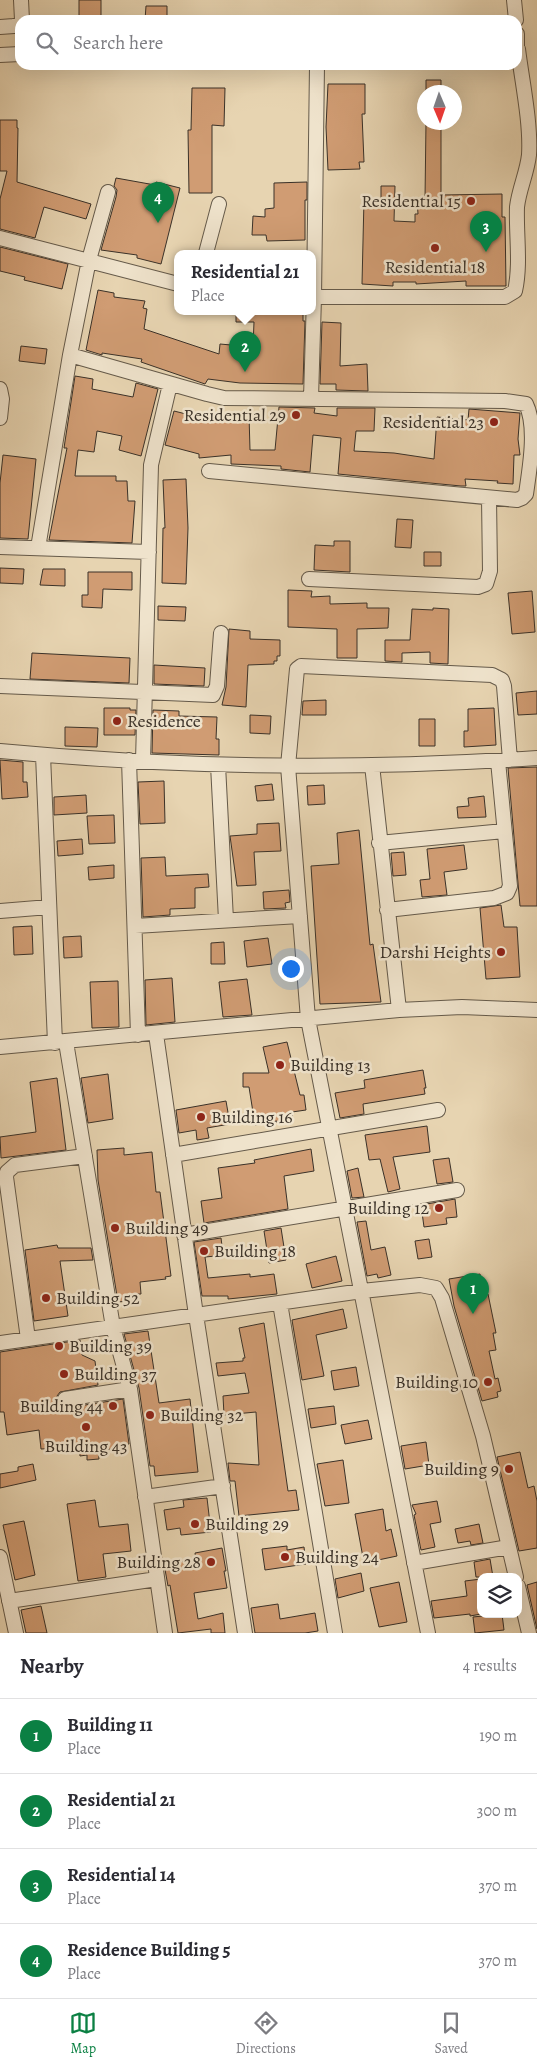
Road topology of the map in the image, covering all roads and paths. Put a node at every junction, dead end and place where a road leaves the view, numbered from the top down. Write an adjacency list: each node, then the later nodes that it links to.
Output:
1 (21, 0): 3 (street)
2 (514, 0): 4 (street)
3 (22, 15)
4 (516, 15)
5 (15, 26): 6 (street)
6 (0, 27)
7 (0, 54): 8 (street)
8 (15, 54)
9 (317, 70): 15 (street)
10 (520, 70): 18 (street)
11 (108, 192): 16 (street)
12 (219, 204): 14 (street)
13 (0, 238): 16 (street)
14 (207, 250)
15 (314, 250)
16 (89, 260): 17 (street); 20 (street)
17 (174, 283)
18 (316, 297)
19 (312, 315): 23 (street)
20 (70, 355): 21 (street); 28 (street)
21 (170, 384): 23 (street); 29 (street)
22 (0, 390): 24 (street)
23 (310, 398): 26 (street)
24 (0, 418)
25 (209, 471): 26 (street)
26 (489, 498): 30 (street)
27 (0, 546): 28 (street)
28 (38, 548): 29 (street)
29 (149, 552): 33 (street)
30 (309, 579)
31 (221, 633): 33 (street)
32 (0, 686): 33 (street)
33 (145, 693): 37 (street)
34 (0, 751): 35 (street)
35 (43, 755): 37 (street); 44 (street)
36 (537, 758): 38 (street)
37 (136, 760): 39 (street); 49 (street)
38 (504, 760): 40 (street); 41 (street); 42 (street)
39 (218, 765): 41 (street); 48 (street)
40 (372, 765): 41 (street); 43 (street)
41 (288, 766): 47 (street)
42 (504, 831): 43 (street); 45 (street)
43 (379, 843): 45 (street)
44 (49, 907): 46 (street); 55 (street)
45 (387, 910): 50 (street)
46 (0, 911)
47 (300, 916): 48 (street); 52 (street)
48 (226, 920): 49 (street)
49 (134, 926): 54 (street)
50 (399, 1010): 51 (street); 52 (street)
51 (537, 1010)
52 (308, 1019): 53 (street); 58 (street)
53 (156, 1034): 54 (street); 59 (street)
54 (138, 1035): 55 (street)
55 (60, 1043): 56 (street); 60 (street)
56 (0, 1047)
57 (438, 1110): 58 (street)
58 (330, 1128): 59 (street); 62 (street)
59 (173, 1154): 63 (street)
60 (85, 1156): 67 (street); 68 (street)
61 (457, 1190): 62 (street)
62 (345, 1208): 63 (street); 64 (street)
63 (184, 1234): 66 (street)
64 (362, 1291): 65 (street); 74 (street); 76 (street)
65 (280, 1303): 66 (street); 84 (street)
66 (196, 1315): 67 (street); 72 (street)
67 (113, 1326): 68 (street); 70 (street)
68 (28, 1339): 69 (street)
69 (0, 1343)
70 (130, 1389): 71 (street); 73 (street)
71 (65, 1399)
72 (223, 1486): 73 (street); 83 (street)
73 (145, 1497): 78 (street)
74 (509, 1547): 76 (street); 77 (street)
75 (0, 1556): 79 (street)
76 (414, 1563): 85 (street)
77 (515, 1573)
78 (156, 1579): 79 (street); 82 (street)
79 (9, 1602): 81 (street)
80 (522, 1603): 86 (street)
81 (16, 1633)
82 (165, 1633)
83 (245, 1633)
84 (335, 1633)
85 (428, 1633)
86 (529, 1633)

